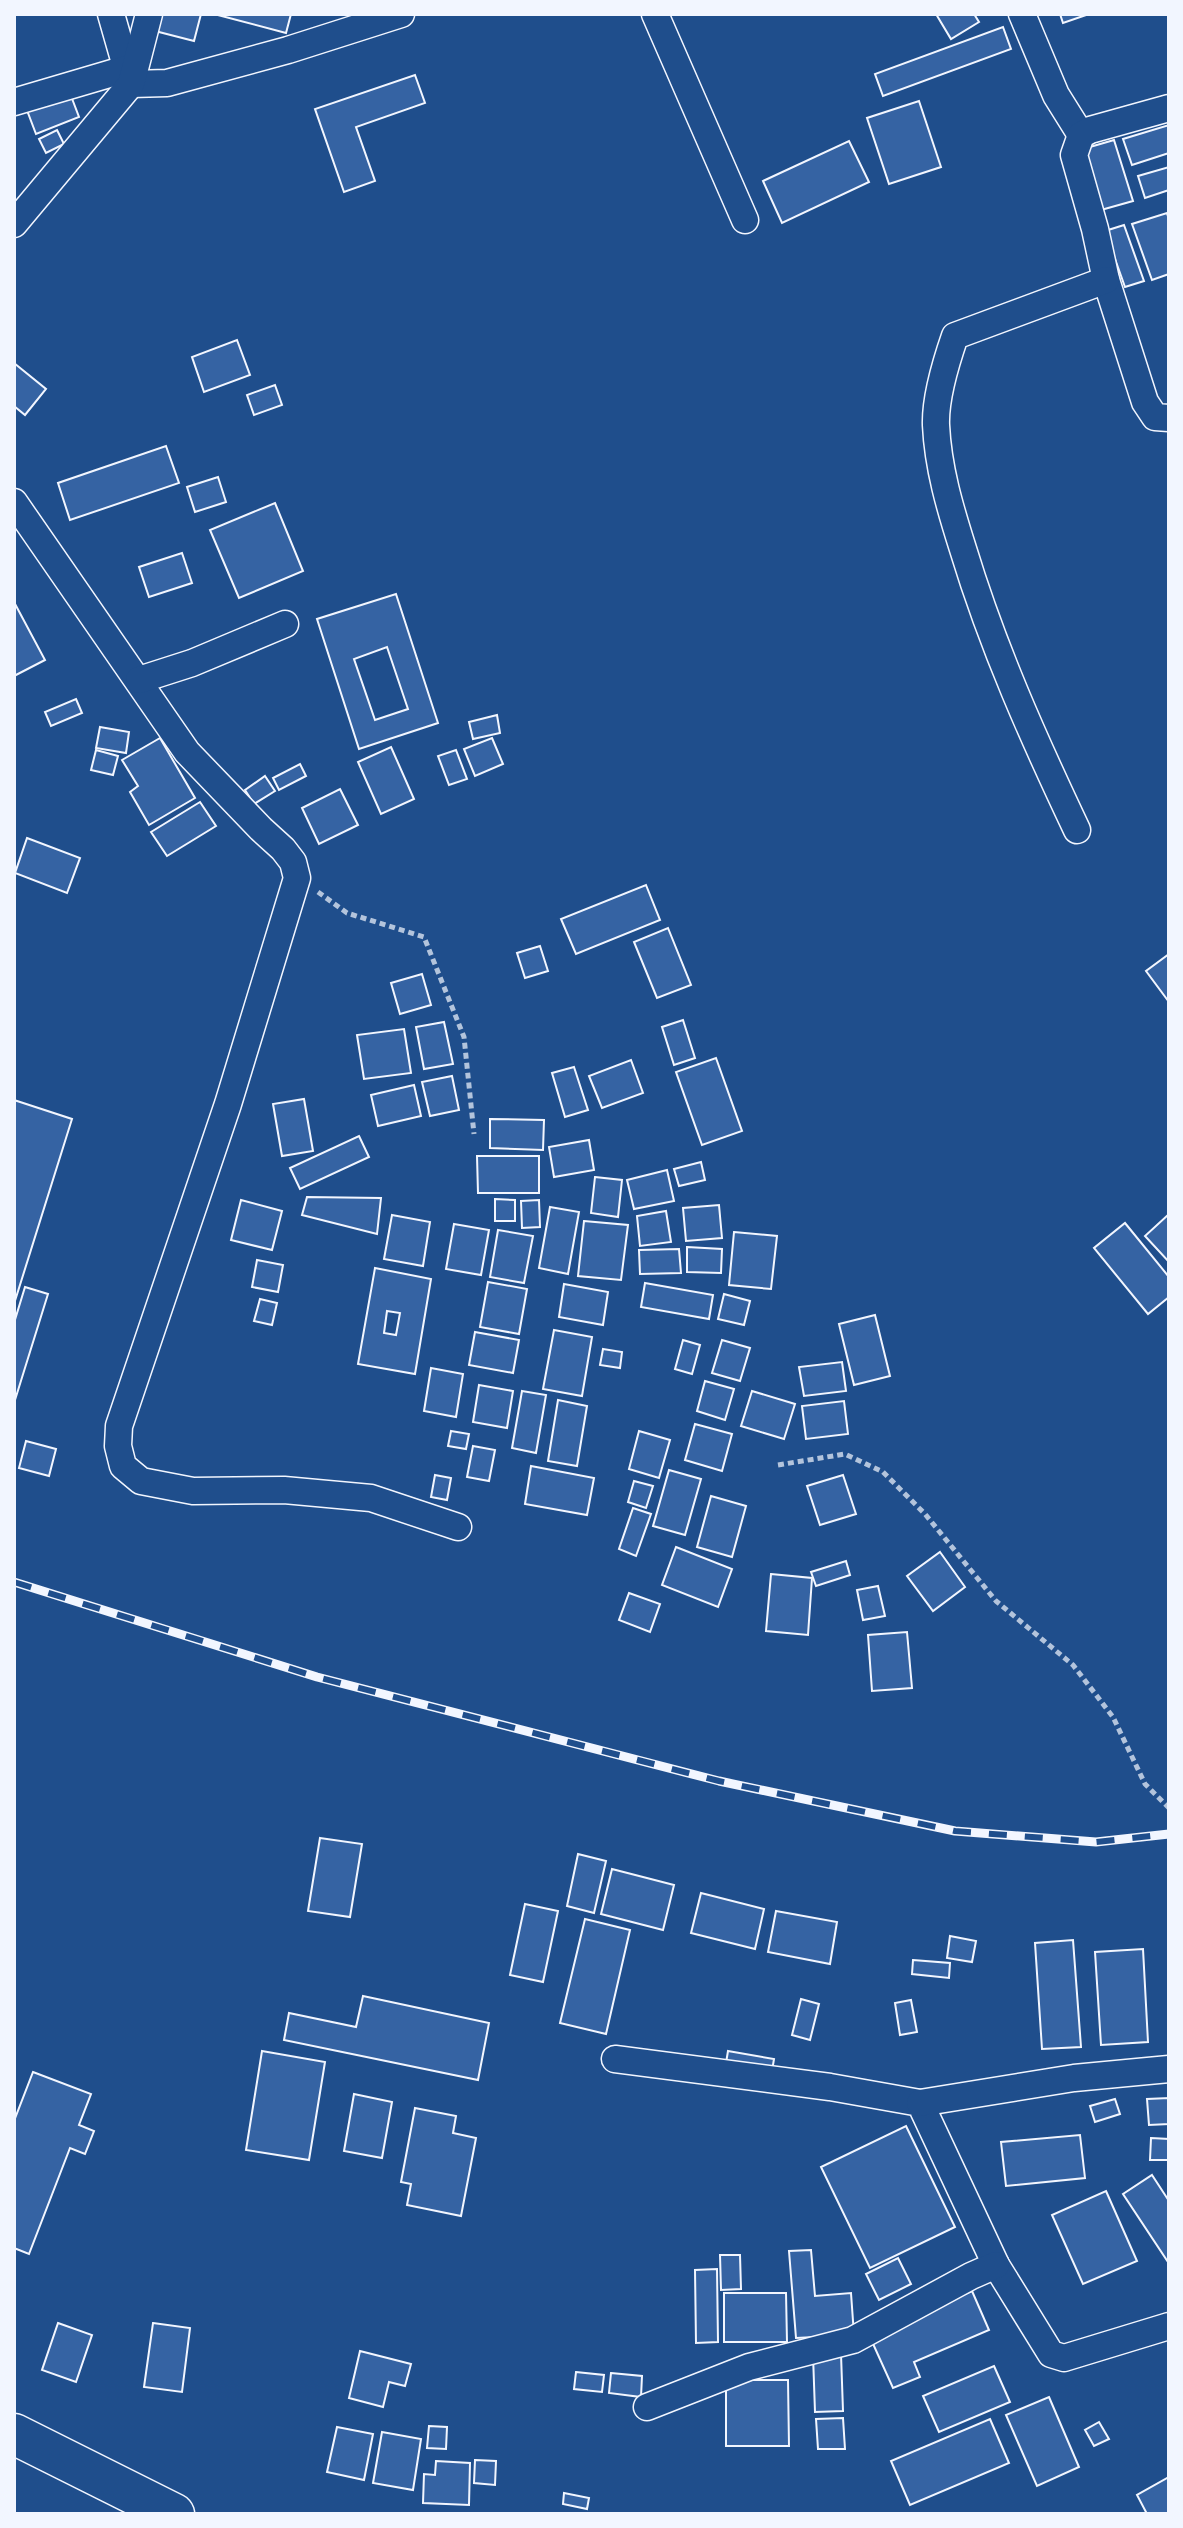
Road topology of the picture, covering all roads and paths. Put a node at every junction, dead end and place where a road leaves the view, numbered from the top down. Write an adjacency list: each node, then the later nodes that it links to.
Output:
1 (111, 14): 6 (street)
2 (149, 14): 6 (street)
3 (401, 14): 6 (street)
4 (655, 14): 10 (street)
5 (1022, 14): 9 (street)
6 (129, 77): 7 (street); 11 (street)
7 (14, 102)
8 (1169, 108): 9 (street)
9 (1081, 135): 12 (street)
10 (745, 220)
11 (14, 224)
12 (1106, 280): 13 (street); 17 (street)
13 (1169, 418)
14 (14, 502): 16 (street)
15 (285, 624): 16 (street)
16 (139, 680): 18 (street)
17 (1077, 830)
18 (297, 878): 19 (path); 21 (street)
19 (474, 1134)
20 (778, 1465): 22 (path)
21 (458, 1527)
22 (1169, 1808)
23 (615, 2059): 25 (street)
24 (1169, 2069): 25 (street)
25 (920, 2103): 26 (street)
26 (996, 2265): 27 (street); 28 (street)
27 (1169, 2326)
28 (647, 2407)
29 (14, 2434): 30 (main road)
30 (174, 2514)

